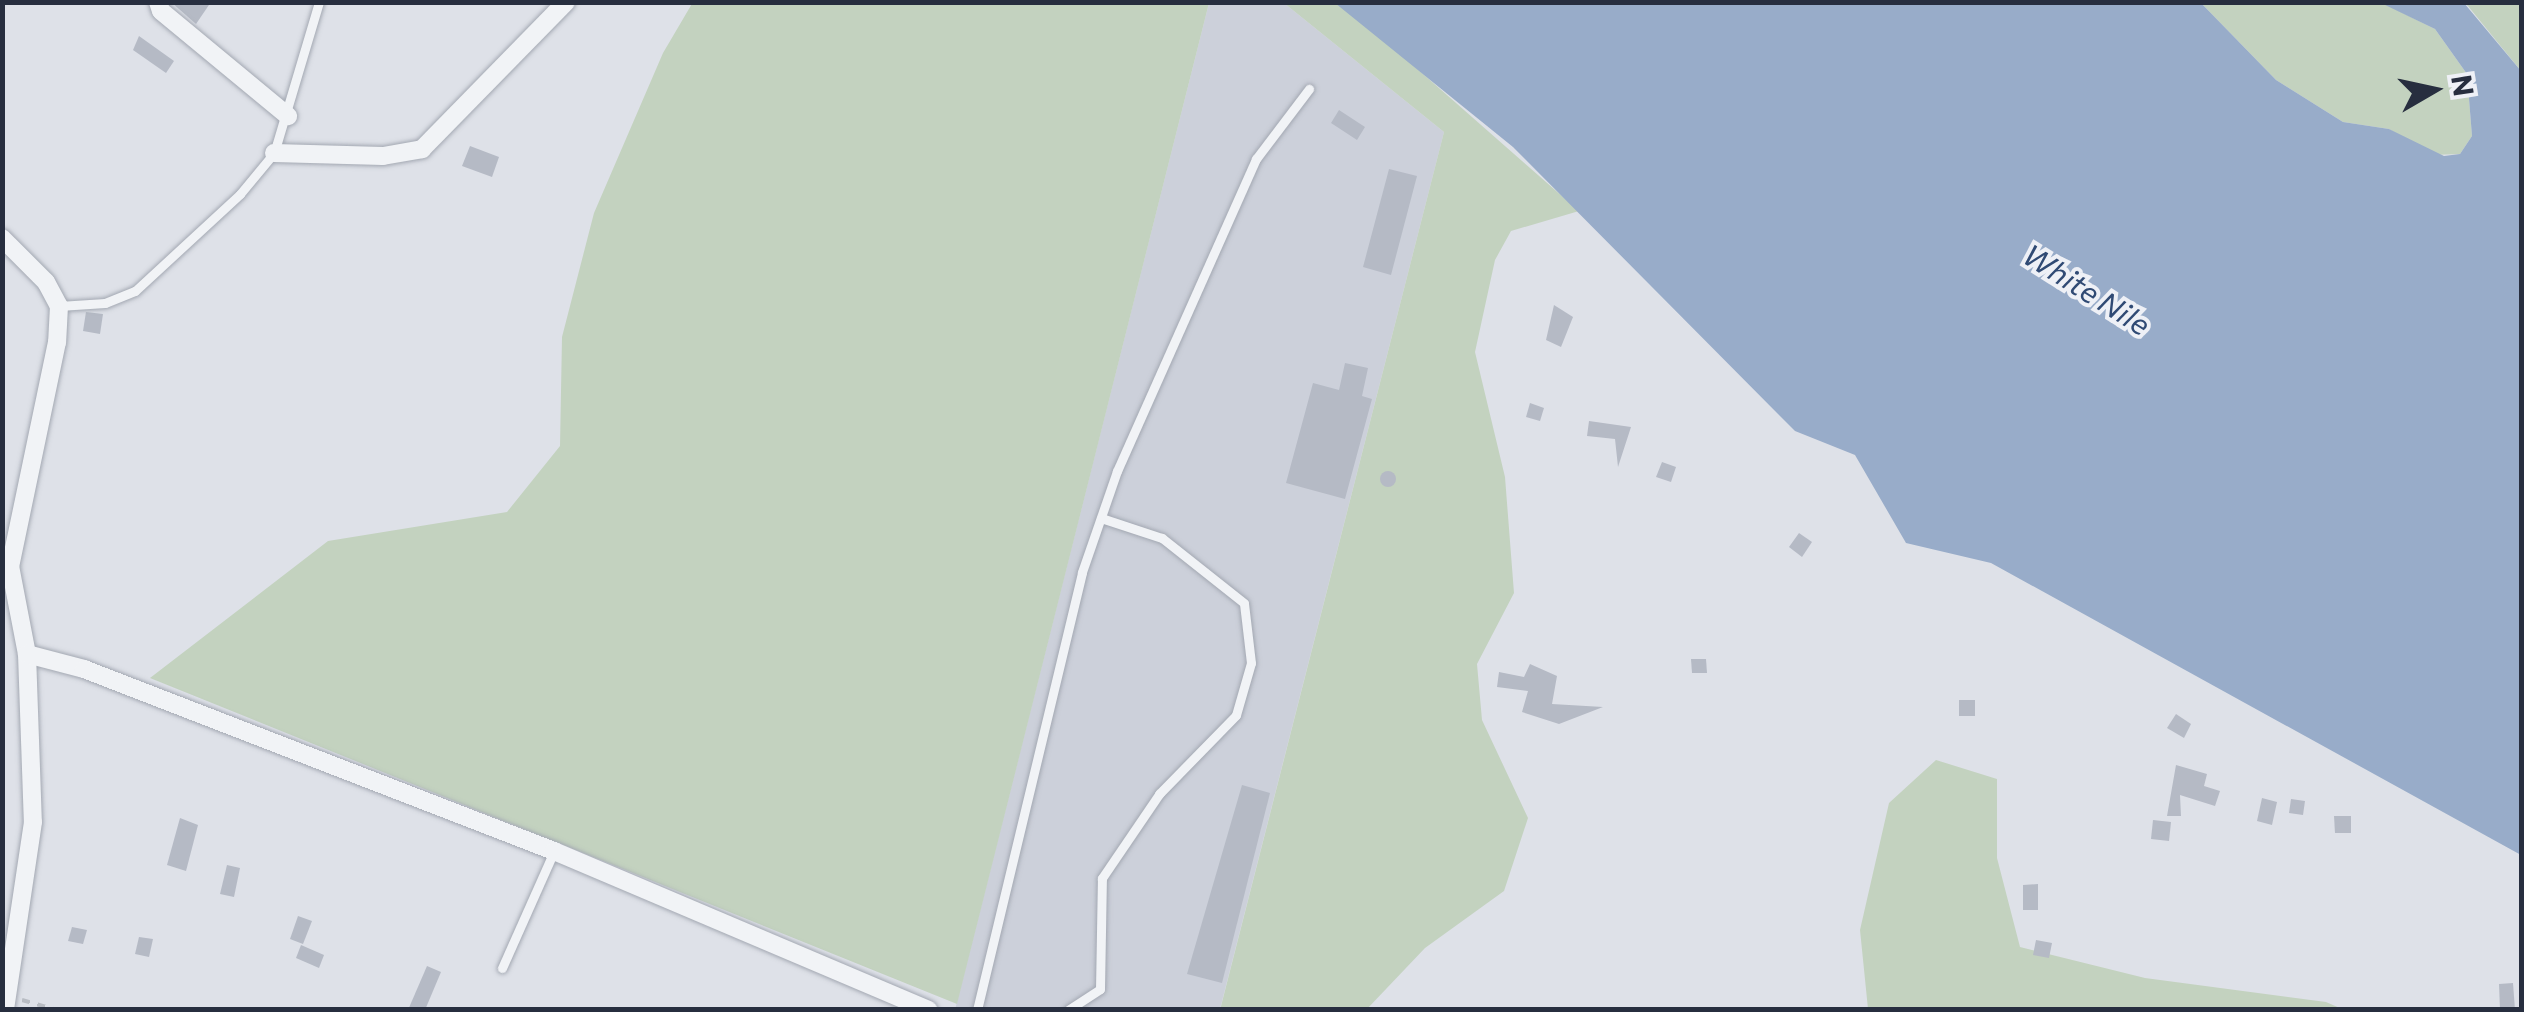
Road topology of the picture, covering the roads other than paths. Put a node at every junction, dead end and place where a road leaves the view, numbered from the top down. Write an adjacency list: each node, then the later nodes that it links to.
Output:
1 (158, 2): 5 (street)
2 (319, 2): 5 (lane)
3 (566, 2): 6 (street)
4 (1309, 89): 9 (lane)
5 (288, 116): 6 (lane)
6 (274, 153): 8 (lane)
7 (2, 238): 8 (street)
8 (59, 306): 10 (street)
9 (1101, 518): 15 (lane); 16 (lane)
10 (27, 654): 11 (street); 13 (street)
11 (554, 850): 12 (lane); 14 (street)
12 (502, 968)
13 (6, 1004)
14 (928, 1010)
15 (977, 1010)
16 (1068, 1010)

